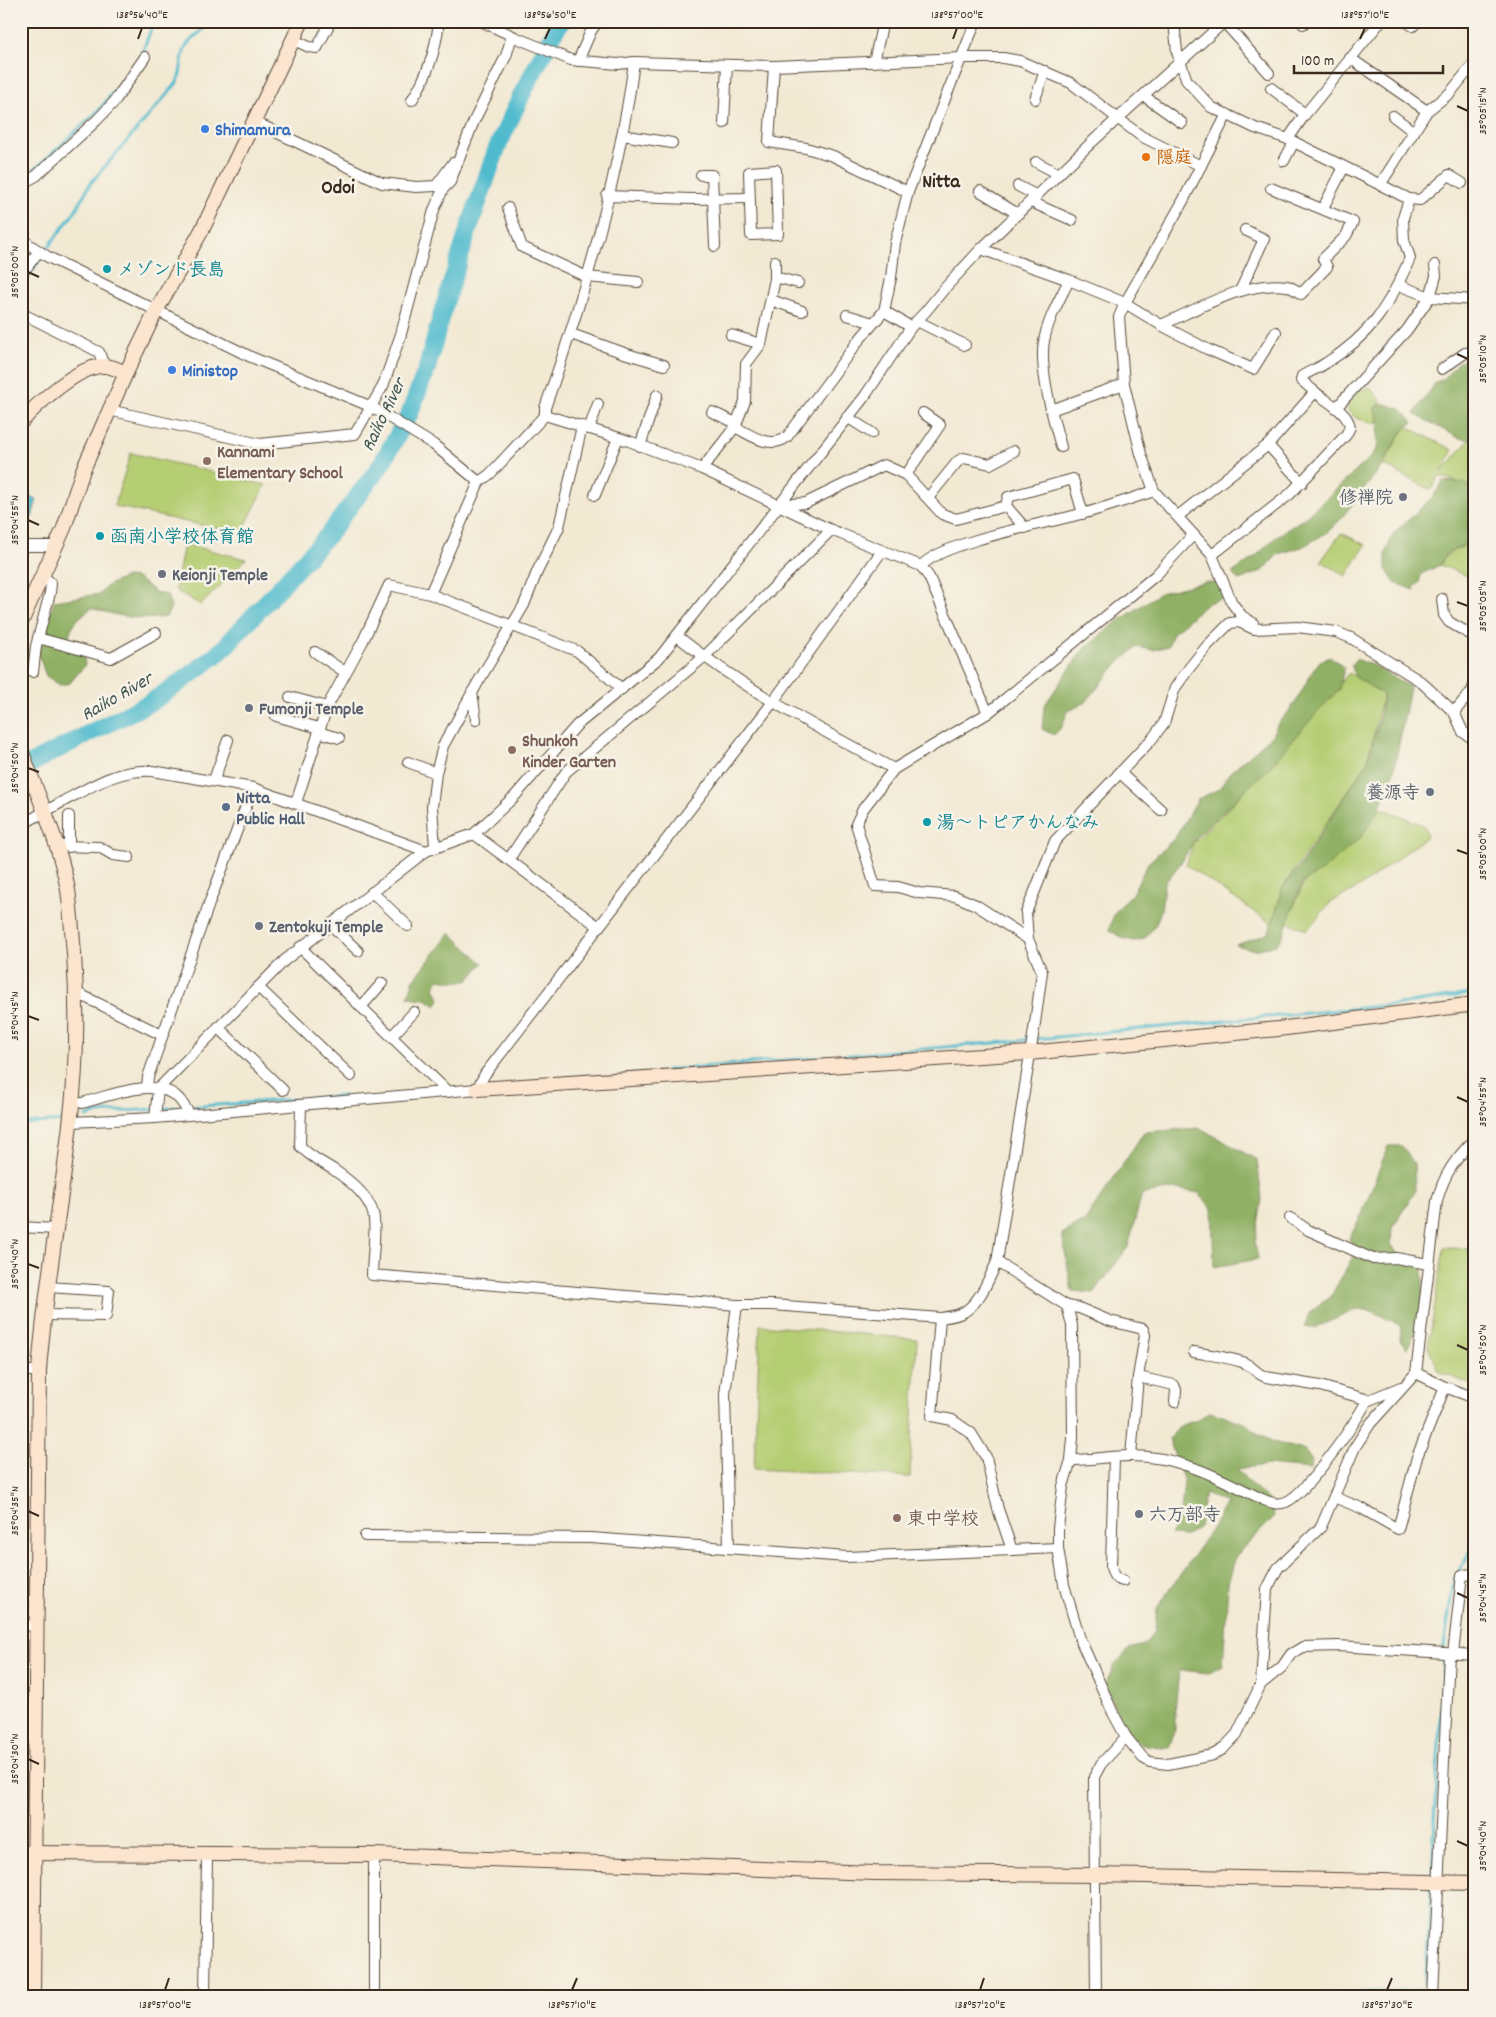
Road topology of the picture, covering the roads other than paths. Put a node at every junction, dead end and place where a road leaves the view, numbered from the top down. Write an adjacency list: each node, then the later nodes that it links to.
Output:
1 (302, 21): 15 (street)
2 (331, 21): 15 (street)
3 (439, 21): 31 (street)
4 (481, 21): 13 (street)
5 (598, 21): 19 (street)
6 (883, 21): 21 (street)
7 (976, 21): 17 (street)
8 (1174, 21): 23 (street)
9 (1381, 21): 18 (street)
10 (1406, 21): 11 (street)
11 (1418, 21)
12 (1224, 22): 23 (street); 27 (street)
13 (503, 26): 14 (street)
14 (514, 37): 19 (street); 44 (street)
15 (294, 40): 37 (street)
16 (146, 58): 52 (street)
17 (962, 58): 21 (street); 26 (street); 57 (street)
18 (1350, 58): 32 (street); 34 (street)
19 (574, 60): 20 (street)
20 (634, 62): 24 (street); 41 (street)
21 (874, 62): 25 (street)
22 (1475, 62): 32 (street)
23 (1180, 64): 29 (street); 33 (street)
24 (727, 65): 25 (street); 38 (street)
25 (774, 66): 57 (street)
26 (1045, 71): 30 (street); 36 (street)
27 (1269, 73)
28 (1270, 88): 34 (street)
29 (1144, 96): 36 (street); 39 (street)
30 (1035, 99)
31 (412, 100)
32 (1427, 111): 40 (street)
33 (1227, 114): 42 (street); 47 (street)
34 (1305, 114): 42 (street)
35 (1393, 116): 40 (street)
36 (1118, 120): 47 (street); 49 (street)
37 (255, 122): 44 (street); 86 (street)
38 (724, 123)
39 (1182, 123)
40 (1414, 132): 53 (street)
41 (622, 136): 43 (street); 58 (street)
42 (1290, 141): 45 (street); 48 (street)
43 (672, 143)
44 (461, 152): 108 (street)
45 (1284, 160)
46 (1036, 162): 49 (street)
47 (1200, 166): 85 (street)
48 (1344, 167): 53 (street); 64 (street)
49 (1060, 174): 61 (street)
50 (701, 175): 60 (street)
51 (1462, 183): 62 (street)
52 (21, 184)
53 (1380, 185): 62 (street)
54 (1018, 186): 61 (street)
55 (1271, 188): 64 (street)
56 (980, 191): 65 (street)
57 (908, 192): 87 (street)
58 (608, 196): 60 (street); 75 (street)
59 (749, 198): 59 (street); 60 (street)
60 (713, 199): 69 (street)
61 (1034, 199): 65 (street); 66 (street)
62 (1409, 199): 80 (street)
63 (508, 208): 75 (street)
64 (1323, 208): 81 (street)
65 (1018, 214): 70 (street)
66 (1072, 220)
67 (1245, 230): 81 (street)
68 (21, 239): 71 (street)
69 (715, 246)
70 (982, 249): 77 (street); 92 (street)
71 (39, 251): 74 (street); 86 (street)
72 (776, 261): 76 (street)
73 (1435, 264): 82 (street)
74 (21, 275)
75 (587, 276): 78 (street); 95 (street)
76 (775, 277): 79 (street); 83 (street)
77 (1069, 280): 85 (street); 111 (street)
78 (638, 282)
79 (798, 283)
80 (1398, 285): 82 (street); 105 (street)
81 (1240, 291): 93 (street)
82 (1430, 297): 84 (street); 109 (street)
83 (771, 300): 88 (street); 97 (street)
84 (1475, 300)
85 (1126, 303): 93 (street); 104 (street)
86 (157, 309): 103 (street); 108 (street)
87 (884, 310): 91 (street); 92 (street)
88 (802, 311)
89 (21, 313): 101 (street)
90 (847, 315): 91 (street)
91 (873, 323): 117 (street)
92 (914, 324): 98 (street); 115 (street)
93 (1161, 325): 94 (street)
94 (1276, 332)
95 (571, 334): 100 (street); 114 (street)
96 (732, 335): 97 (street)
97 (761, 344): 117 (street)
98 (965, 345)
99 (1475, 352): 102 (street)
100 (664, 365)
101 (104, 366): 103 (street); 116 (street)
102 (1442, 368)
103 (126, 373): 110 (street)
104 (1124, 384): 111 (street); 129 (street)
105 (1315, 392): 109 (street); 121 (street)
106 (658, 395): 122 (street)
107 (598, 404): 118 (street)
108 (372, 407): 110 (street); 127 (street)
109 (1336, 408): 128 (street)
110 (109, 410): 140 (street)
111 (1051, 410): 123 (street)
112 (712, 412): 117 (street)
113 (923, 413): 126 (street)
114 (544, 415): 118 (street); 127 (street)
115 (848, 417): 119 (street); 132 (street)
116 (21, 422)
117 (735, 425): 125 (street)
118 (585, 427): 120 (street); 148 (street)
119 (872, 433)
120 (618, 438): 122 (street); 130 (street)
121 (1268, 445): 128 (street); 135 (street)
122 (640, 446): 125 (street)
123 (1061, 447)
124 (1014, 451): 131 (street)
125 (702, 469): 132 (street)
126 (906, 475): 131 (street); 132 (street)
127 (480, 482): 145 (street)
128 (1302, 483): 142 (street)
129 (1154, 491): 134 (street); 135 (street)
130 (595, 495)
131 (928, 498): 133 (street)
132 (777, 506): 137 (street); 151 (street)
133 (1006, 506): 134 (street); 136 (street)
134 (1083, 514): 136 (street)
135 (1178, 516): 138 (street)
136 (1024, 528): 143 (street)
137 (832, 530): 141 (street); 155 (street)
138 (1193, 535): 142 (street); 165 (street)
139 (21, 546): 140 (street)
140 (56, 546): 144 (street)
141 (882, 551): 143 (street); 162 (street)
142 (1212, 555): 149 (street)
143 (921, 566): 165 (street)
144 (43, 576): 147 (street); 153 (street)
145 (430, 594): 148 (street); 157 (street)
146 (1442, 599): 152 (street)
147 (21, 622)
148 (511, 626): 159 (street); 160 (street)
149 (1259, 628): 164 (street); 175 (street)
150 (156, 633): 153 (street)
151 (677, 636): 155 (street); 159 (street)
152 (1475, 637)
153 (38, 638): 156 (street)
154 (315, 652): 157 (street)
155 (704, 657): 162 (street); 188 (street)
156 (33, 672)
157 (346, 672): 163 (street)
158 (1475, 682): 164 (street)
159 (622, 689): 184 (street)
160 (472, 692): 167 (street); 176 (street)
161 (290, 697): 163 (street)
162 (773, 702): 174 (street); 192 (street)
163 (327, 707): 168 (street)
164 (1454, 712): 171 (street)
165 (988, 713): 174 (street)
166 (276, 716): 168 (street)
167 (476, 720)
168 (319, 730): 169 (street); 179 (street)
169 (339, 738)
170 (228, 740): 177 (street)
171 (1475, 740)
172 (21, 750): 180 (street)
173 (408, 762): 176 (street)
174 (894, 769): 193 (street)
175 (1119, 772): 181 (street); 193 (street)
176 (436, 773): 186 (street)
177 (214, 780): 178 (street); 180 (street)
178 (253, 788): 179 (street); 203 (street)
179 (296, 803): 186 (street)
180 (41, 805): 183 (street); 185 (street)
181 (1161, 810)
182 (69, 816): 185 (street)
183 (21, 825)
184 (474, 834): 186 (street); 188 (street)
185 (63, 846): 187 (street); 198 (street)
186 (431, 849): 189 (street)
187 (129, 857)
188 (509, 859): 192 (street)
189 (372, 892): 190 (street); 191 (street)
190 (330, 924): 194 (street); 195 (street)
191 (408, 926)
192 (599, 927): 209 (street)
193 (1028, 939): 205 (street)
194 (300, 947): 197 (street); 200 (street)
195 (358, 951)
196 (382, 982): 200 (street)
197 (258, 987): 202 (street); 206 (street)
198 (76, 993): 203 (street); 216 (street)
199 (1475, 1004): 205 (street)
200 (362, 1007): 204 (street)
201 (414, 1012): 204 (street)
202 (218, 1027): 208 (street); 210 (street)
203 (162, 1035): 207 (street)
204 (392, 1036): 211 (street)
205 (1030, 1049): 209 (street); 221 (street)
206 (350, 1076)
207 (147, 1087): 208 (street); 212 (street)
208 (158, 1088): 214 (street); 215 (street)
209 (478, 1089): 211 (street)
210 (283, 1090)
211 (448, 1092): 213 (street)
212 (82, 1103)
213 (301, 1105): 214 (street); 224 (street)
214 (189, 1113): 215 (street)
215 (155, 1118): 216 (street)
216 (70, 1122): 220 (street)
217 (1475, 1139): 222 (street)
218 (1290, 1218): 222 (street)
219 (21, 1226): 220 (street)
220 (56, 1229): 223 (street)
221 (997, 1262): 225 (street); 227 (street)
222 (1428, 1264): 231 (street)
223 (48, 1287): 226 (street); 226 (street)
224 (737, 1305): 227 (street); 243 (street)
225 (1067, 1306): 232 (street); 240 (street)
226 (44, 1315): 230 (street)
227 (940, 1318): 245 (street)
228 (1194, 1352): 236 (street)
229 (21, 1371): 230 (street)
230 (39, 1371): 249 (street)
231 (1416, 1373): 233 (street); 234 (street)
232 (1138, 1377): 237 (street); 238 (street)
233 (1404, 1385): 236 (street); 241 (street)
234 (1445, 1387): 235 (street); 241 (street)
235 (1475, 1398)
236 (1367, 1400): 238 (street)
237 (1175, 1402)
238 (1131, 1456): 239 (street)
239 (1114, 1457): 240 (street); 247 (street)
240 (1072, 1460): 244 (street)
241 (1334, 1497): 252 (street)
242 (365, 1536): 243 (street)
243 (729, 1547): 245 (street)
244 (1058, 1548): 245 (street); 253 (street)
245 (1012, 1550)
246 (1475, 1574): 250 (street)
247 (1123, 1581)
248 (21, 1626): 249 (street)
249 (36, 1626): 254 (street)
250 (1451, 1654): 251 (street); 252 (street); 258 (street)
251 (1475, 1655)
252 (1260, 1684): 253 (street)
253 (1126, 1737): 257 (street)
254 (27, 1853): 255 (street); 260 (street)
255 (207, 1855): 256 (street); 261 (street)
256 (374, 1855): 257 (street); 262 (street)
257 (1096, 1875): 258 (street); 263 (street)
258 (1438, 1882): 259 (street); 264 (street)
259 (1475, 1883)
260 (33, 1996)
261 (205, 1996)
262 (374, 1996)
263 (1096, 1996)
264 (1433, 1996)

